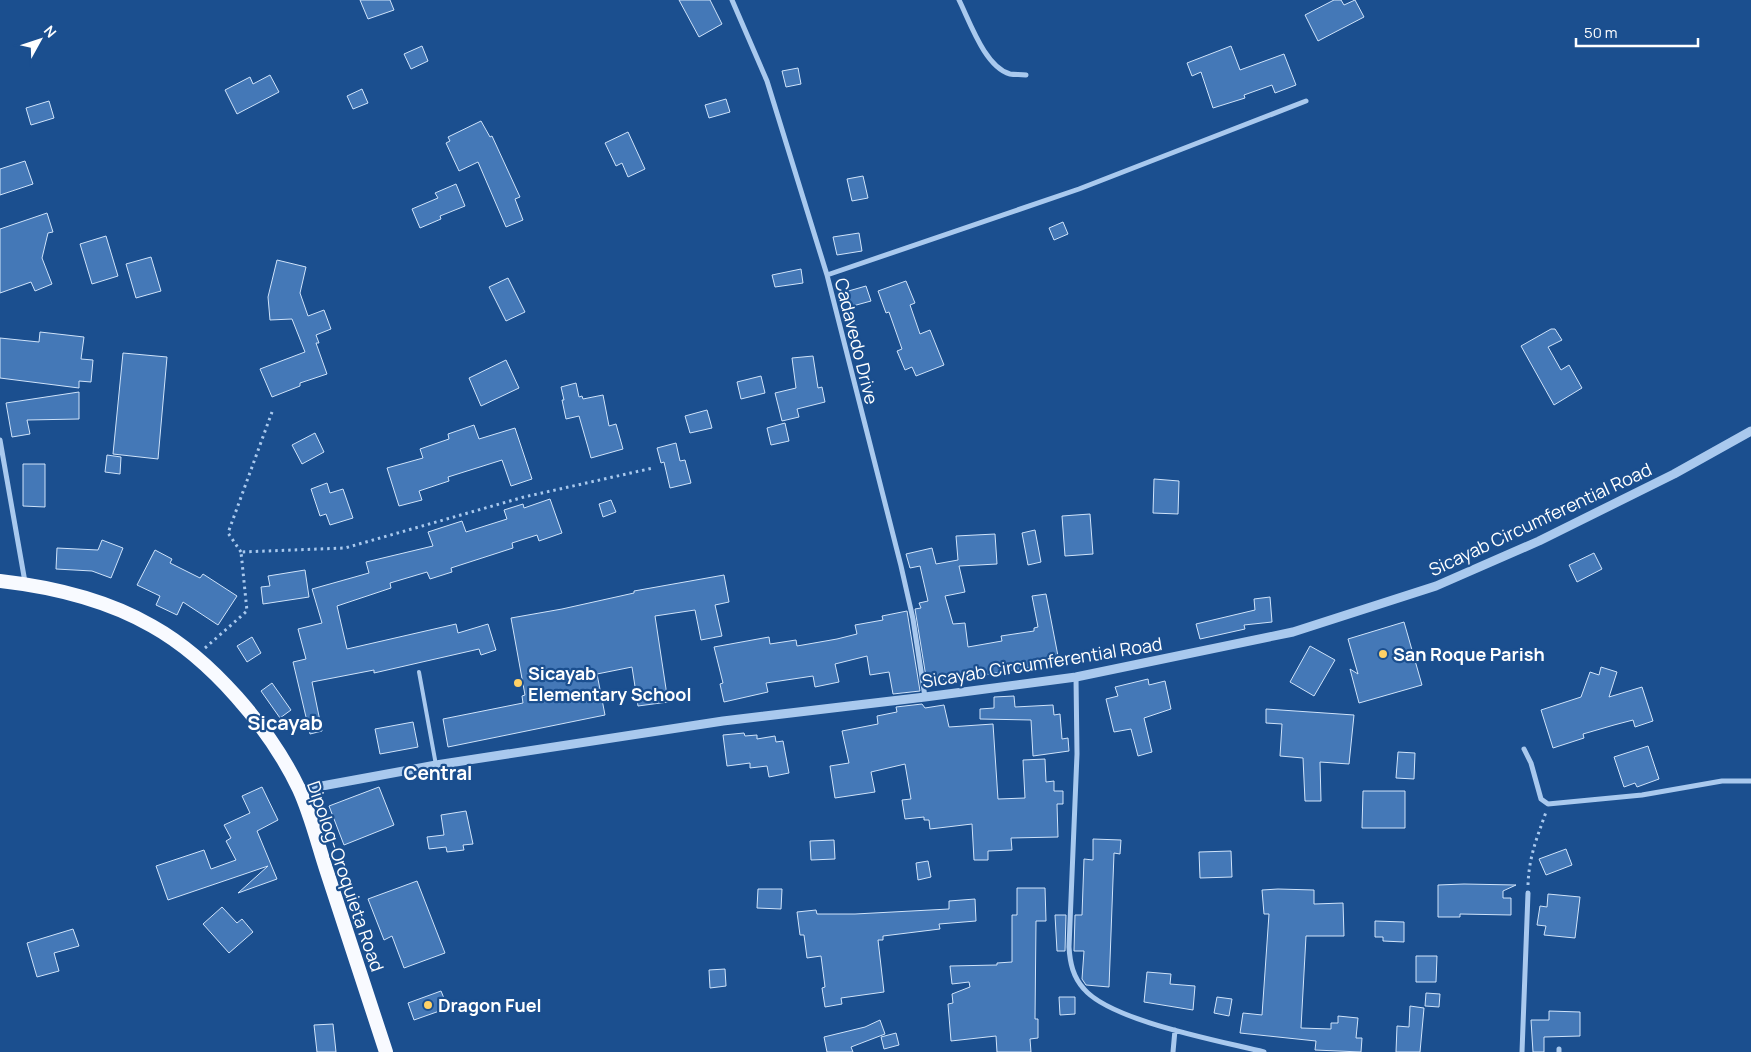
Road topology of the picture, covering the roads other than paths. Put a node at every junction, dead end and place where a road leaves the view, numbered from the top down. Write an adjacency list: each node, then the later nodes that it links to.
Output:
1 (732, 0): 5 (street, Cadavedo Drive)
2 (959, 0): 3 (street)
3 (1026, 74)
4 (1306, 101): 5 (street)
5 (827, 275): 12 (street, Cadavedo Drive)
6 (1751, 431): 11 (street, Sicayab Circumferential Road)
7 (0, 440): 9 (street)
8 (0, 581): 9 (highway, Dipolog-Oroquieta Road)
9 (26, 584): 16 (highway, Dipolog-Oroquieta Road)
10 (419, 672): 14 (lane)
11 (1076, 677): 12 (street, Sicayab Circumferential Road); 18 (street)
12 (925, 697): 14 (street, Sicayab Circumferential Road)
13 (1524, 749): 15 (street)
14 (436, 765): 16 (street, Sicayab Circumferential Road)
15 (1751, 780)
16 (300, 790): 19 (highway, Dipolog-Oroquieta Road)
17 (1528, 893): 22 (street)
18 (1175, 1030): 20 (street); 21 (street)
19 (386, 1052)
20 (1173, 1052)
21 (1264, 1052)
22 (1522, 1052)

